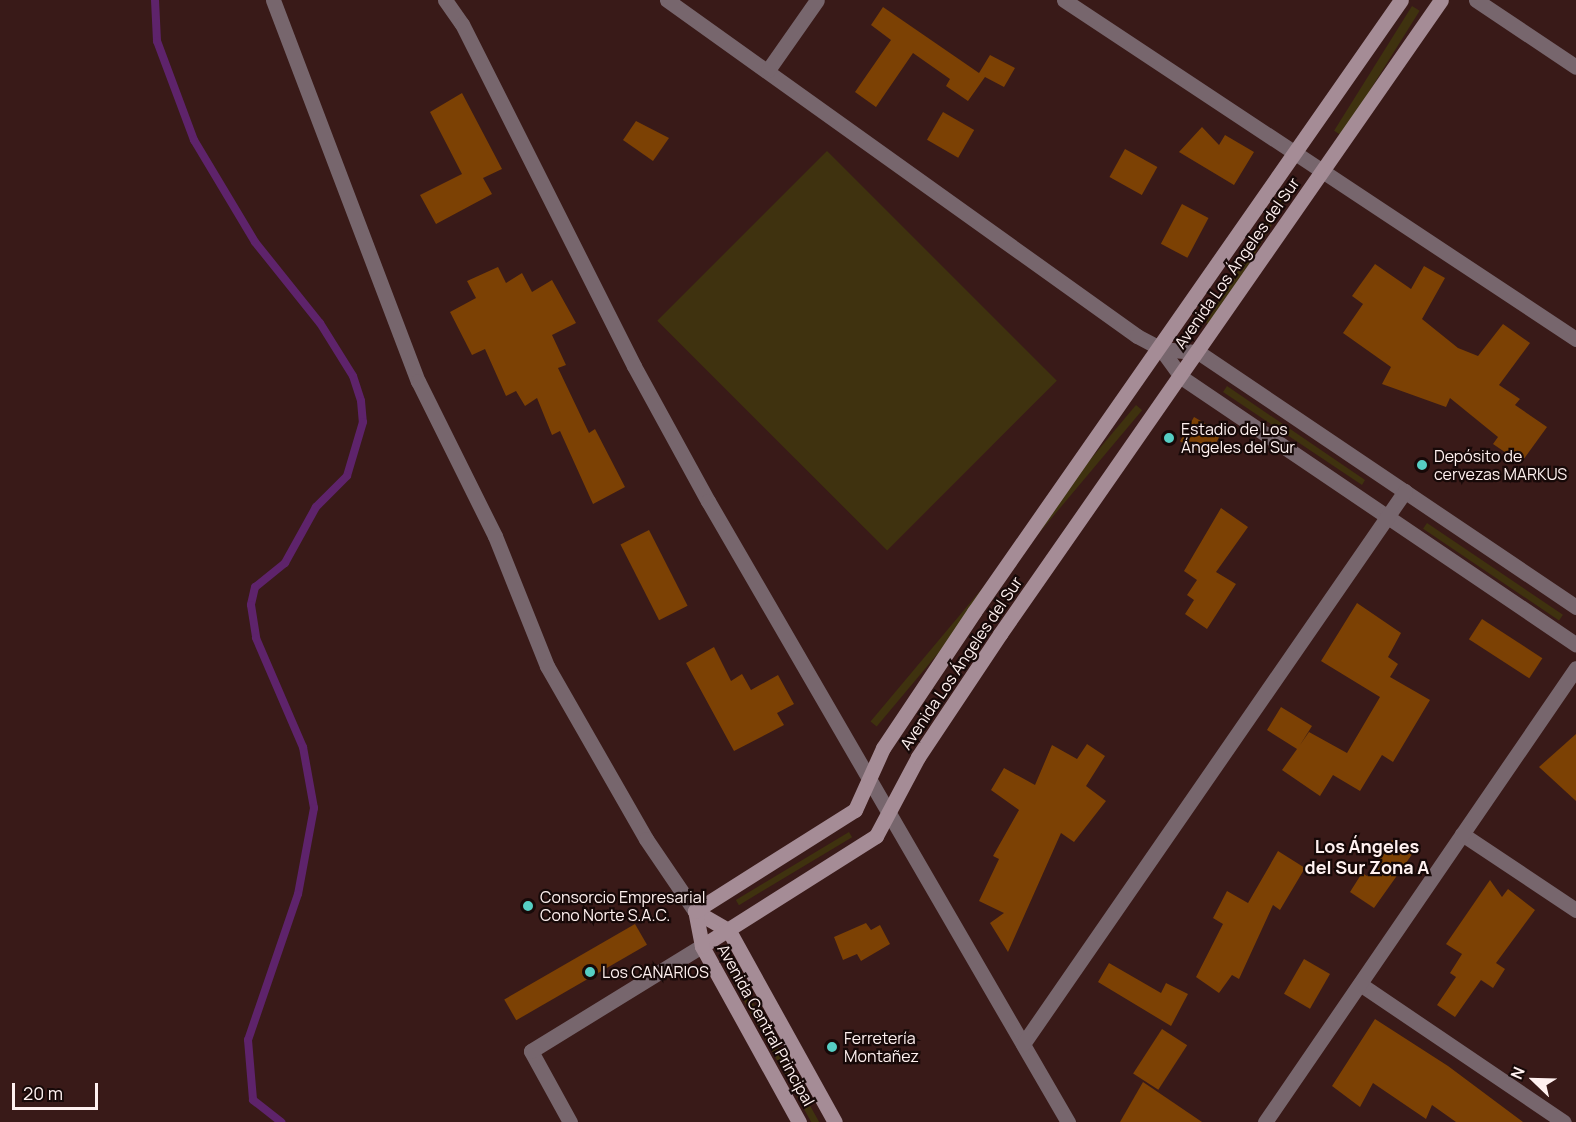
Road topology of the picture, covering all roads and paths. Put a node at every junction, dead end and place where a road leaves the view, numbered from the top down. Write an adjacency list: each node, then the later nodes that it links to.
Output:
1 (273, 0): 26 (street)
2 (445, 0): 22 (street)
3 (667, 0): 10 (street)
4 (817, 0): 10 (street)
5 (1064, 0): 11 (street)
6 (1401, 0): 11 (street, Avenida Los Ángeles del Sur)
7 (1441, 0): 12 (street, Avenida Los Ángeles del Sur)
8 (1476, 0): 9 (street)
9 (1576, 67)
10 (768, 70): 14 (street)
11 (1296, 149): 12 (street); 14 (street, Avenida Los Ángeles del Sur)
12 (1323, 170): 13 (street); 15 (street, Avenida Los Ángeles del Sur)
13 (1576, 339)
14 (1161, 349): 15 (street); 16 (street); 22 (street, Avenida Los Ángeles del Sur)
15 (1198, 352): 16 (street, Avenida Los Ángeles del Sur); 17 (street)
16 (1180, 377): 18 (street); 23 (street, Avenida Los Ángeles del Sur)
17 (1405, 491): 18 (street); 19 (street)
18 (1385, 518): 20 (street); 30 (street)
19 (1576, 607)
20 (1576, 644)
21 (1576, 668): 24 (street)
22 (869, 781): 23 (street); 26 (street, Avenida Los Ángeles del Sur)
23 (891, 814): 27 (street, Avenida Los Ángeles del Sur); 30 (street)
24 (1462, 834): 25 (street); 29 (street)
25 (1576, 910)
26 (694, 911): 27 (street, Avenida Central Principal); 28 (street)
27 (729, 931): 28 (street, Avenida Los Ángeles del Sur); 33 (street, Avenida Central Principal)
28 (702, 946): 31 (street); 32 (street, Avenida Central Principal)
29 (1360, 984): 35 (street); 36 (street)
30 (1023, 1044): 34 (street)
31 (570, 1122)
32 (799, 1122)
33 (835, 1122)
34 (1068, 1122)
35 (1265, 1122)
36 (1564, 1122)

